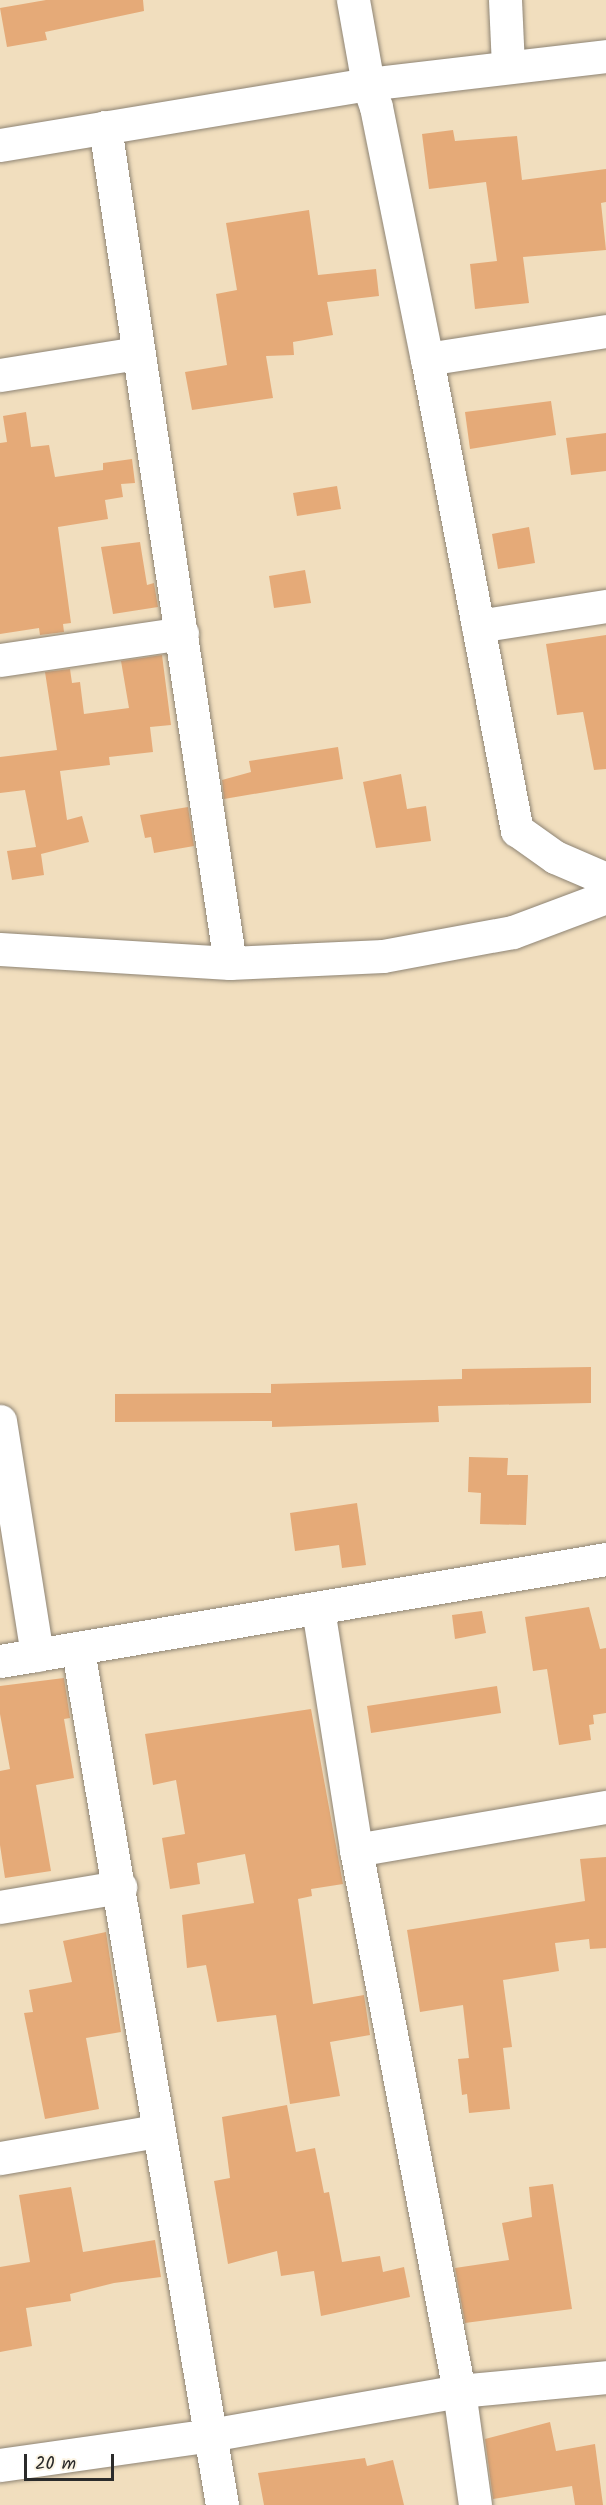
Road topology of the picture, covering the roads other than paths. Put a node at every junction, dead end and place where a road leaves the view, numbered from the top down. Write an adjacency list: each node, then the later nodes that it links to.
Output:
1 (353, 0): 5 (street)
2 (505, 0): 4 (street)
3 (606, 56): 4 (street)
4 (507, 66): 5 (street)
5 (368, 84): 6 (street); 10 (street)
6 (105, 127): 7 (street); 9 (street)
7 (0, 145)
8 (606, 331): 10 (street)
9 (138, 353): 11 (street); 14 (street)
10 (427, 359): 13 (street)
11 (0, 375)
12 (606, 606): 13 (street)
13 (478, 626): 16 (street)
14 (182, 633): 15 (street); 19 (street)
15 (0, 660)
16 (606, 879)
17 (606, 897): 19 (street)
18 (0, 949): 19 (street)
19 (230, 963)
20 (0, 1421): 24 (street)
21 (606, 1559): 22 (street)
22 (318, 1609): 23 (street); 27 (street)
23 (78, 1650): 24 (street); 28 (street)
24 (37, 1656): 25 (street)
25 (0, 1661)
26 (606, 1807): 27 (street)
27 (356, 1850): 33 (street)
28 (120, 1887): 29 (street); 30 (street)
29 (0, 1907)
30 (157, 2131): 31 (street); 34 (street)
31 (0, 2158)
32 (606, 2377): 33 (street)
33 (459, 2391): 34 (street); 37 (street)
34 (210, 2435): 35 (street); 36 (street)
35 (0, 2465)
36 (222, 2505)
37 (475, 2505)

